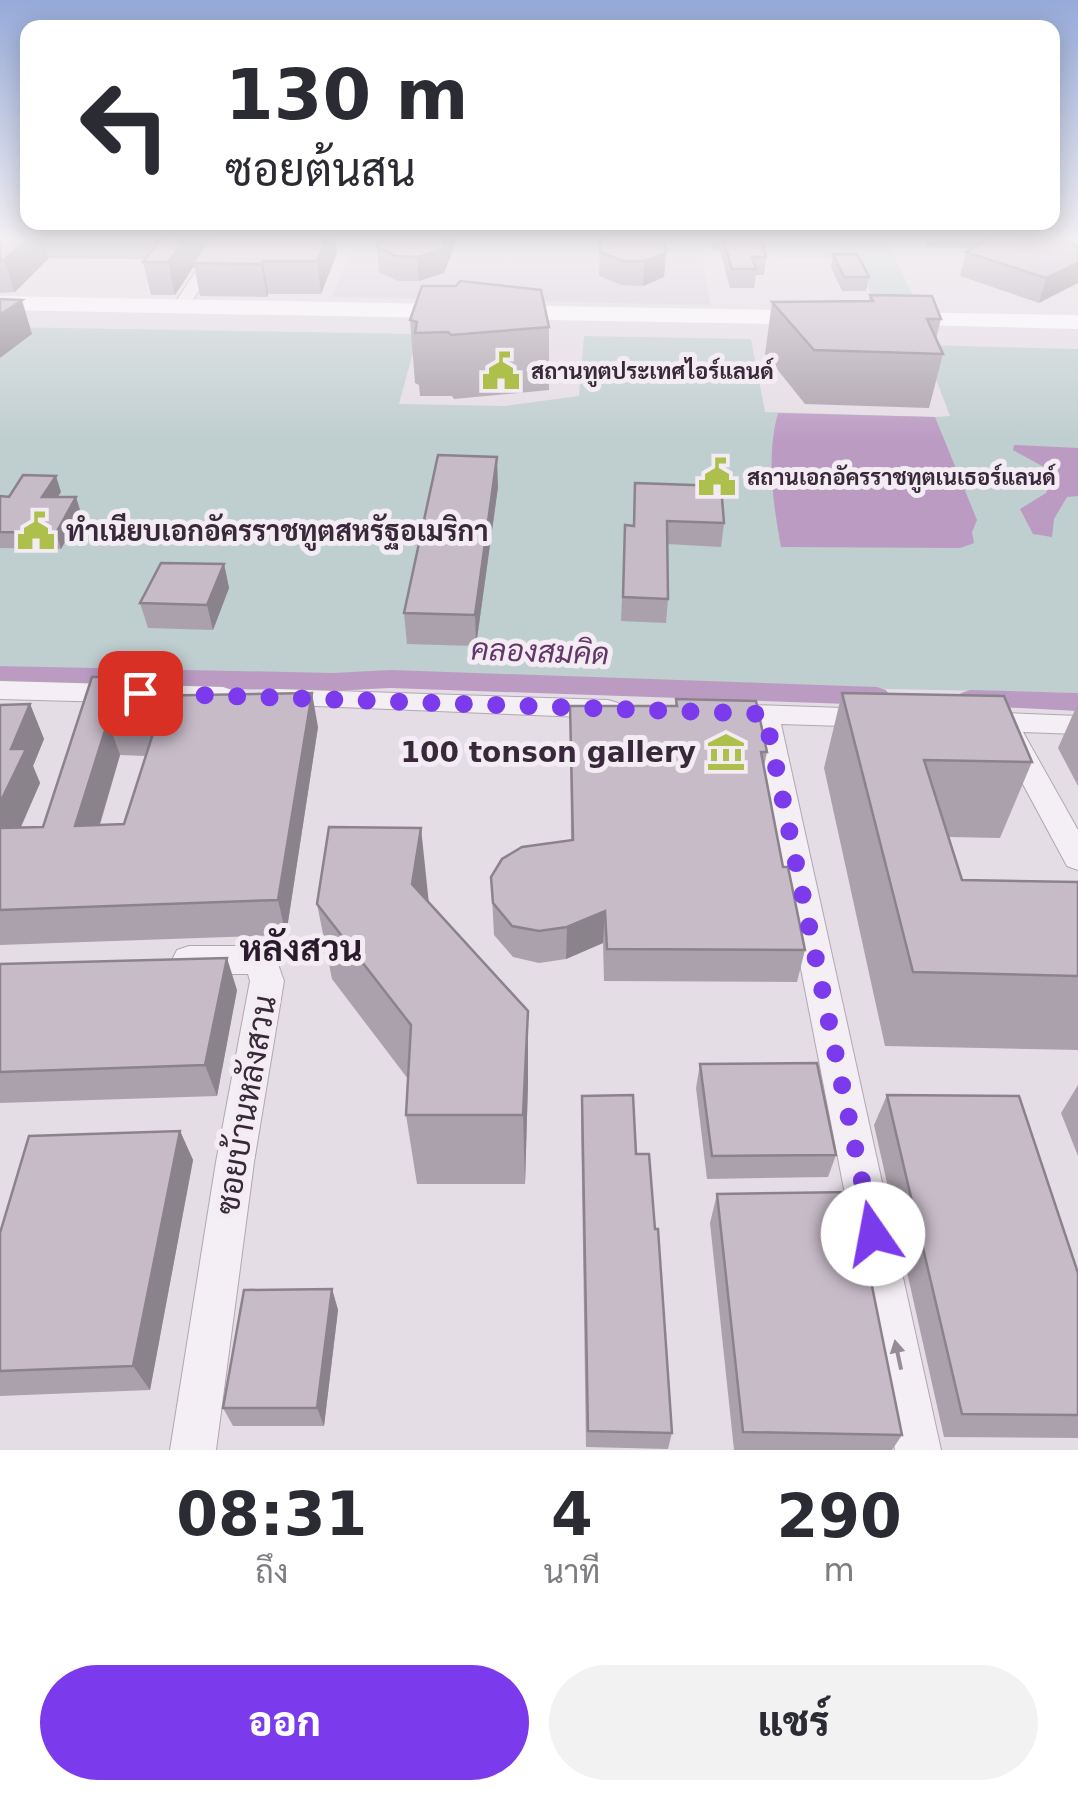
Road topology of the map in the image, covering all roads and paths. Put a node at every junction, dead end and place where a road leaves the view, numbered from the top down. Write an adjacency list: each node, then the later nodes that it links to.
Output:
1 (166, 306): 2 (main road)
2 (181, 306): 4 (main road)
3 (0, 312): 4 (main road)
4 (656, 319): 8 (main road)
5 (924, 320): 7 (main road); 8 (main road); 9 (main road)
6 (0, 322): 8 (main road)
7 (1078, 322)
8 (860, 328): 9 (main road); 11 (main road)
9 (965, 330): 10 (main road)
10 (1078, 332)
11 (1078, 342)
12 (0, 690): 13 (street)
13 (626, 709)
14 (686, 711): 15 (street)
15 (765, 714): 16 (street); 23 (street, one-way to 15)
16 (904, 719)
17 (964, 721): 18 (street)
18 (1004, 722): 19 (street); 20 (street)
19 (1078, 724)
20 (1078, 858)
21 (165, 961): 22 (street, ซอยบ้านหลังสวน)
22 (193, 1450)
23 (918, 1450)

